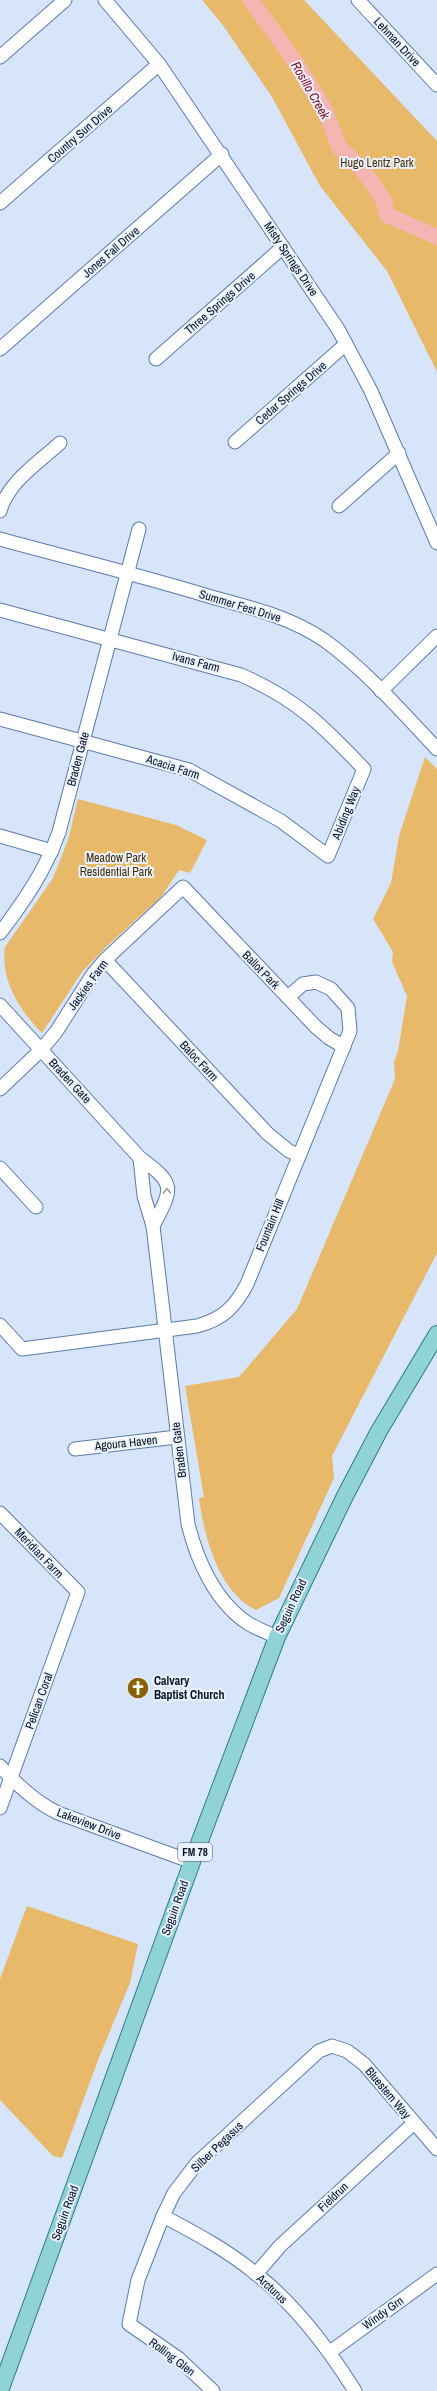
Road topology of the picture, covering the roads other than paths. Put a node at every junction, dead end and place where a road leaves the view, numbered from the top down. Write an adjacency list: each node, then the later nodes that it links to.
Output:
1 (65, 0): 4 (street)
2 (105, 0): 5 (street, Misty Springs Drive)
3 (358, 0): 6 (street, Lehman Drive)
4 (0, 57)
5 (159, 64): 7 (street, Misty Springs Drive); 8 (street, Country Sun Drive)
6 (437, 85)
7 (222, 154): 9 (street, Misty Springs Drive); 11 (street, Jones Fall Drive)
8 (0, 203)
9 (283, 247): 10 (street, Misty Springs Drive); 12 (street, Three Springs Drive)
10 (346, 344): 13 (street, Cedar Springs Drive); 15 (street, Misty Springs Drive)
11 (0, 349)
12 (156, 359)
13 (235, 442)
14 (60, 444): 17 (street)
15 (399, 453): 16 (street); 20 (street, Misty Springs Drive)
16 (338, 506)
17 (0, 511)
18 (139, 529): 21 (street, Braden Gate)
19 (0, 540): 21 (street, Summer Fest Drive)
20 (437, 543)
21 (128, 573): 24 (street, Braden Gate); 25 (street, Summer Fest Drive)
22 (0, 610): 24 (street, Ivans Farm)
23 (437, 636): 25 (street)
24 (110, 639): 27 (street, Braden Gate); 29 (street, Ivans Farm)
25 (381, 691): 28 (street, Summer Fest Drive)
26 (0, 719): 27 (street, Acacia Farm)
27 (83, 741): 31 (street, Braden Gate); 32 (street, Acacia Farm)
28 (437, 749)
29 (364, 769): 32 (street, Abiding Way)
30 (0, 836): 31 (street)
31 (52, 851): 34 (street, Braden Gate)
32 (328, 856)
33 (183, 887): 35 (street, Jackies Farm); 36 (street, Ballot Park)
34 (0, 933)
35 (105, 960): 39 (street, Jackies Farm); 41 (street, Baloc Farm)
36 (288, 997): 38 (street, Ballot Park); 38 (street, Fountain Hill)
37 (0, 1005): 39 (street, Braden Gate)
38 (344, 1047): 41 (street, Fountain Hill)
39 (41, 1050): 40 (street, Jackies Farm); 42 (street, Braden Gate)
40 (0, 1088)
41 (299, 1155): 47 (street, Fountain Hill)
42 (140, 1158): 45 (street, Braden Gate); 45 (street, Braden Gate, one-way to 42)
43 (0, 1168): 44 (street)
44 (36, 1207)
45 (153, 1226): 47 (street, Braden Gate)
46 (0, 1325): 47 (street, Fountain Hill)
47 (164, 1330): 49 (street, Braden Gate)
48 (437, 1334): 53 (main road, Seguin Road / FM 78)
49 (177, 1437): 50 (street, Agoura Haven); 53 (street, Braden Gate)
50 (75, 1448)
51 (0, 1513): 52 (street, Meridian Farm)
52 (78, 1592): 55 (street, Pelican Coral)
53 (277, 1637): 57 (main road, Seguin Road / FM 78)
54 (0, 1766): 55 (street, Lakeview Drive)
55 (12, 1778): 56 (street, Pelican Coral); 57 (street, Lakeview Drive)
56 (0, 1808)
57 (192, 1862): 66 (main road, Seguin Road / FM 78)
58 (332, 2046): 59 (street, Bluestem Way); 61 (street, Silber Pegasus)
59 (414, 2123): 60 (street, Bluestem Way); 62 (street, Fieldrun)
60 (437, 2149)
61 (163, 2216): 62 (street, Arcturus); 64 (street, Silber Pegasus)
62 (256, 2274): 65 (street, Arcturus)
63 (437, 2274): 65 (street, Windy Grn)
64 (129, 2324): 67 (street, Rolling Glen)
65 (330, 2352): 68 (street, Arcturus)
66 (0, 2391)
67 (213, 2391)
68 (355, 2391)

